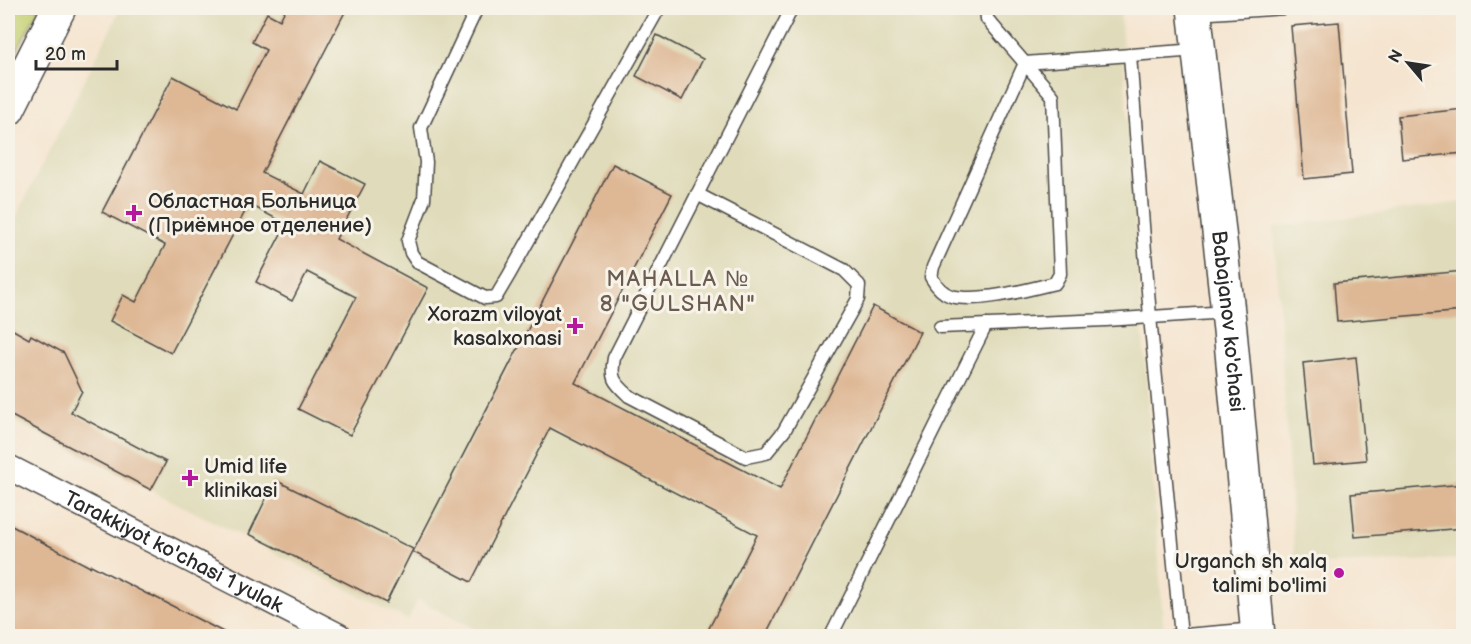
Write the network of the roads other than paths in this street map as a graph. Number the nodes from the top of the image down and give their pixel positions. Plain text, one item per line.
1 (59, 8) edge
2 (477, 8) edge
3 (659, 8) edge
4 (792, 8) edge
5 (986, 8) edge
6 (1285, 8) edge
7 (1194, 11) edge
8 (1198, 50) junction
9 (1130, 55) junction
10 (1025, 63) junction
11 (8, 109) edge
12 (697, 194) junction
13 (1228, 311) junction
14 (1150, 317) junction
15 (986, 325) junction
16 (940, 327) dead end
17 (8, 467) edge
18 (1257, 633) edge
19 (339, 636) edge
20 (831, 636) edge
21 (1173, 636) edge
22 (1181, 636) edge

1 - 11 street
2 - 3 lane
4 - 12 lane
5 - 10 lane
6 - 7 lane
7 - 8 street, Babajanov ko'chasi
8 - 9 lane
8 - 13 street, Babajanov ko'chasi
9 - 10 lane
9 - 14 lane
10 - 10 lane
12 - 12 lane
13 - 14 lane
13 - 18 street, Babajanov ko'chasi
14 - 15 lane
14 - 22 lane
15 - 16 lane
15 - 20 lane
17 - 19 street, Tarakkiyot ko'chasi 1 yulak
18 - 22 lane
21 - 22 lane

